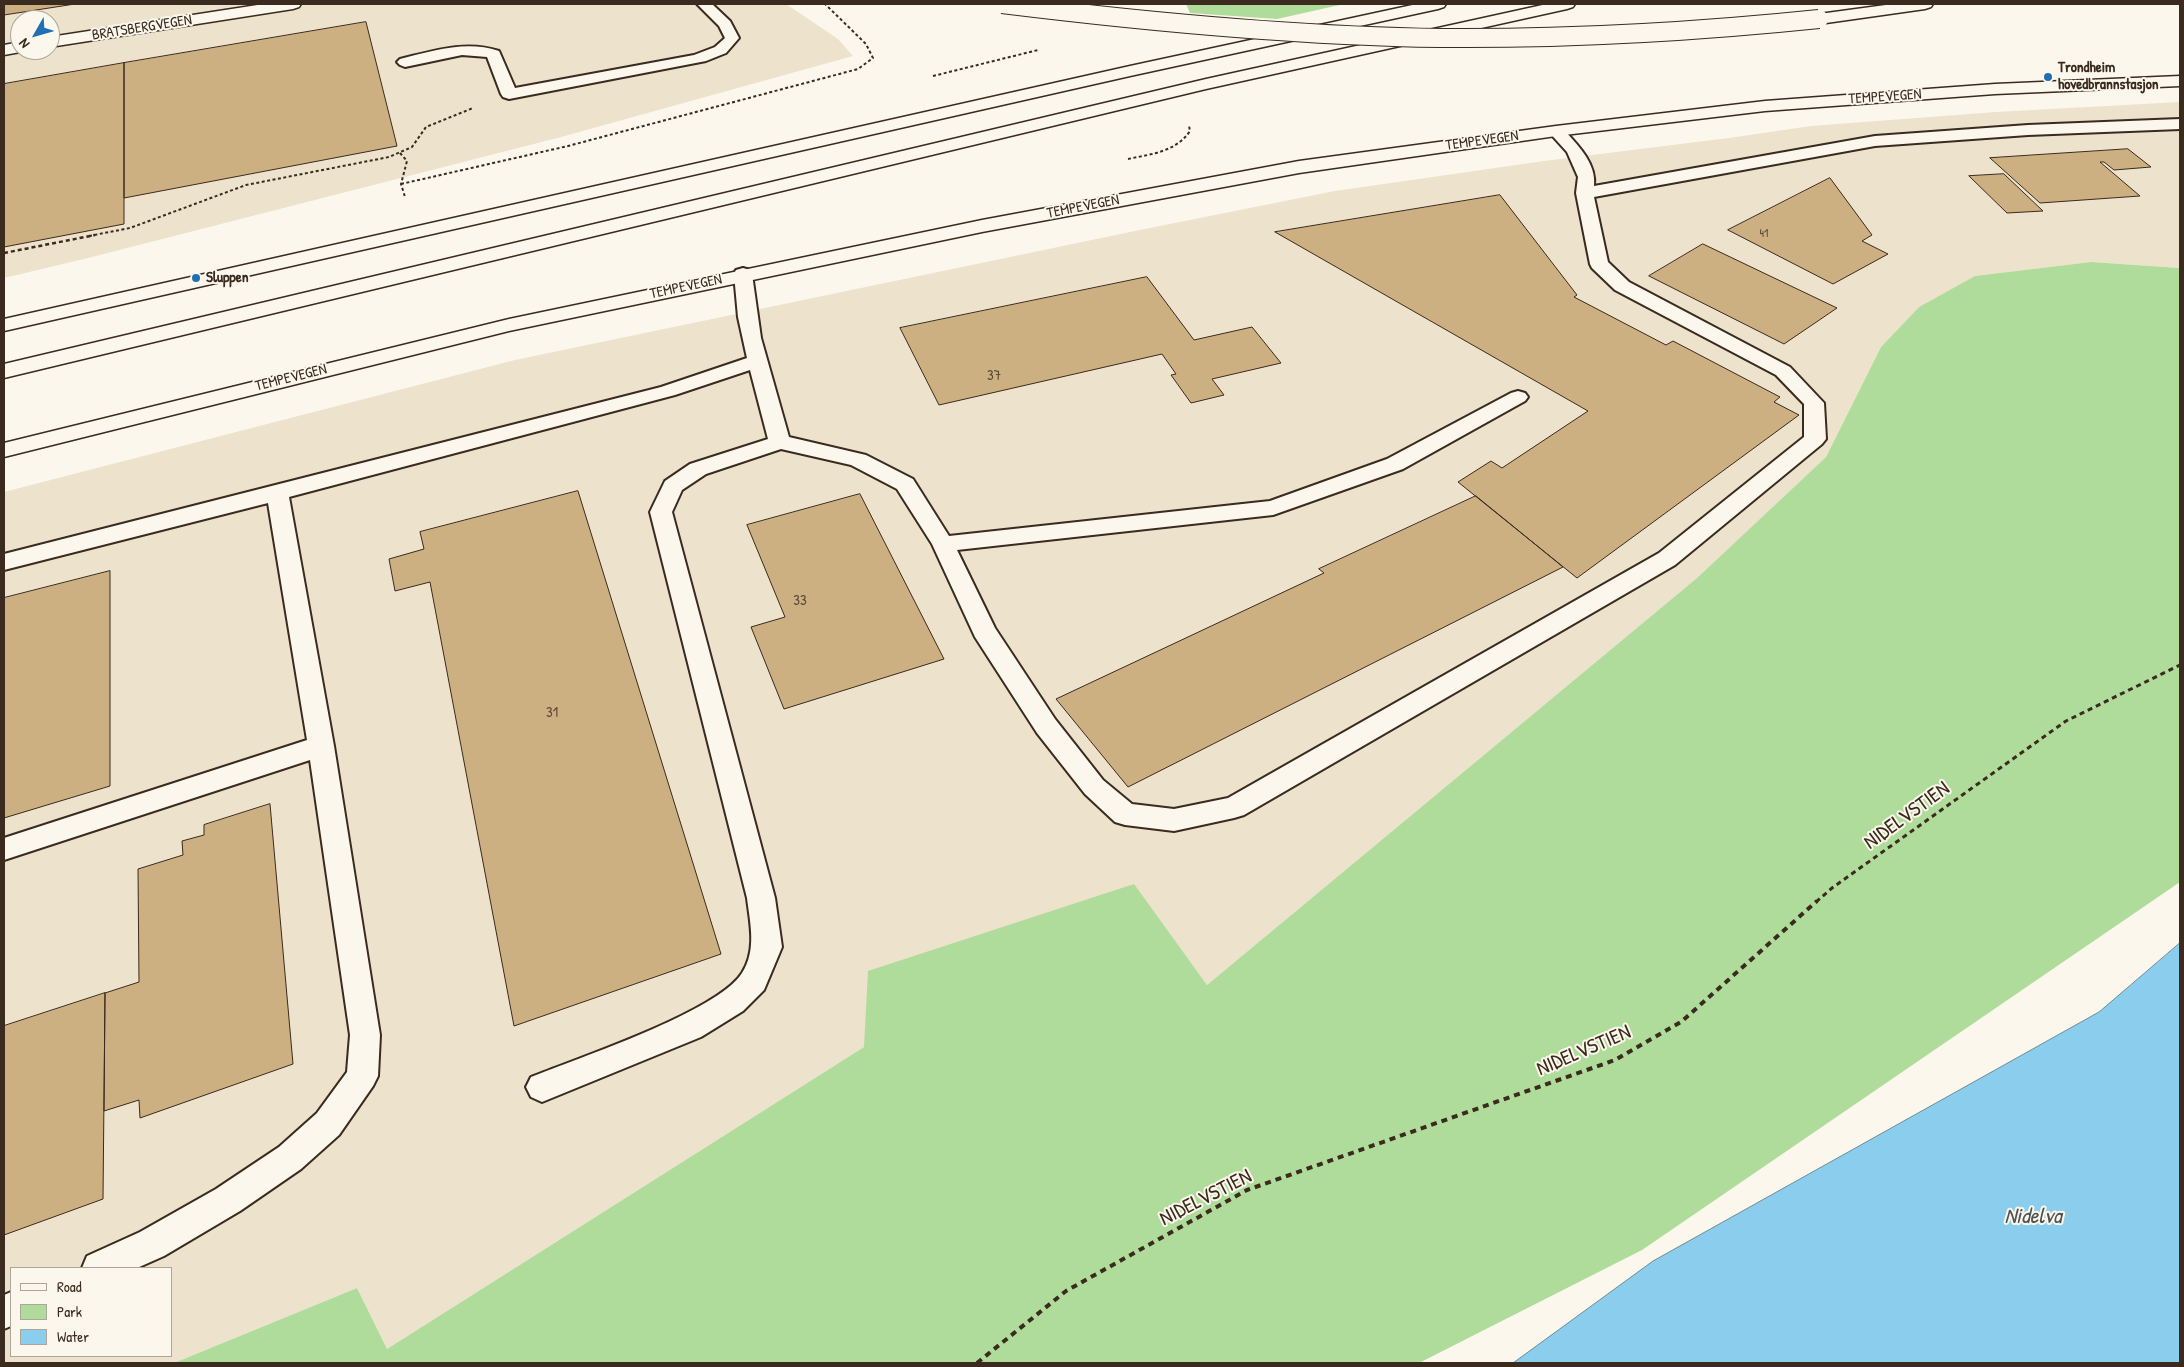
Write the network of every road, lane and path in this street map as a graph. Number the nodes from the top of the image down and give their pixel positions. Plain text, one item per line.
1 (293, 4) edge
2 (704, 4) edge
3 (826, 4) edge
4 (1002, 4) edge
5 (1438, 4) edge
6 (1567, 4) edge
7 (1925, 4) edge
8 (60, 40) edge
9 (406, 62) dead end
10 (2180, 81) edge
11 (509, 94) junction
12 (2180, 124) edge
13 (1556, 131) junction
14 (400, 153) junction
15 (1585, 192) junction
16 (4, 253) edge
17 (743, 274) junction
18 (4, 325) edge
19 (758, 361) junction
20 (4, 371) edge
21 (1518, 397) dead end
22 (780, 442) junction
23 (4, 450) edge
24 (277, 493) junction
25 (943, 544) junction
26 (4, 562) edge
27 (2180, 665) edge
28 (321, 746) junction
29 (4, 850) edge
30 (542, 1087) dead end
31 (101, 1267) edge
32 (977, 1363) edge

1 - 8 main road, BRATSBERGVEGEN
2 - 11 lane
3 - 14 path
4 - 7 main road, bridge
5 - 18 main road
6 - 20 main road
9 - 11 lane
10 - 13 main road, TEMPEVEGEN
11 - 14 path
12 - 15 lane
13 - 15 lane
13 - 17 main road, TEMPEVEGEN
14 - 16 path
15 - 25 lane
17 - 19 lane
17 - 23 main road, TEMPEVEGEN
19 - 22 lane
19 - 24 lane
21 - 25 lane
22 - 25 lane
22 - 30 lane
24 - 26 lane
24 - 28 lane
27 - 32 path, NIDELVSTIEN
28 - 29 lane
28 - 31 lane

